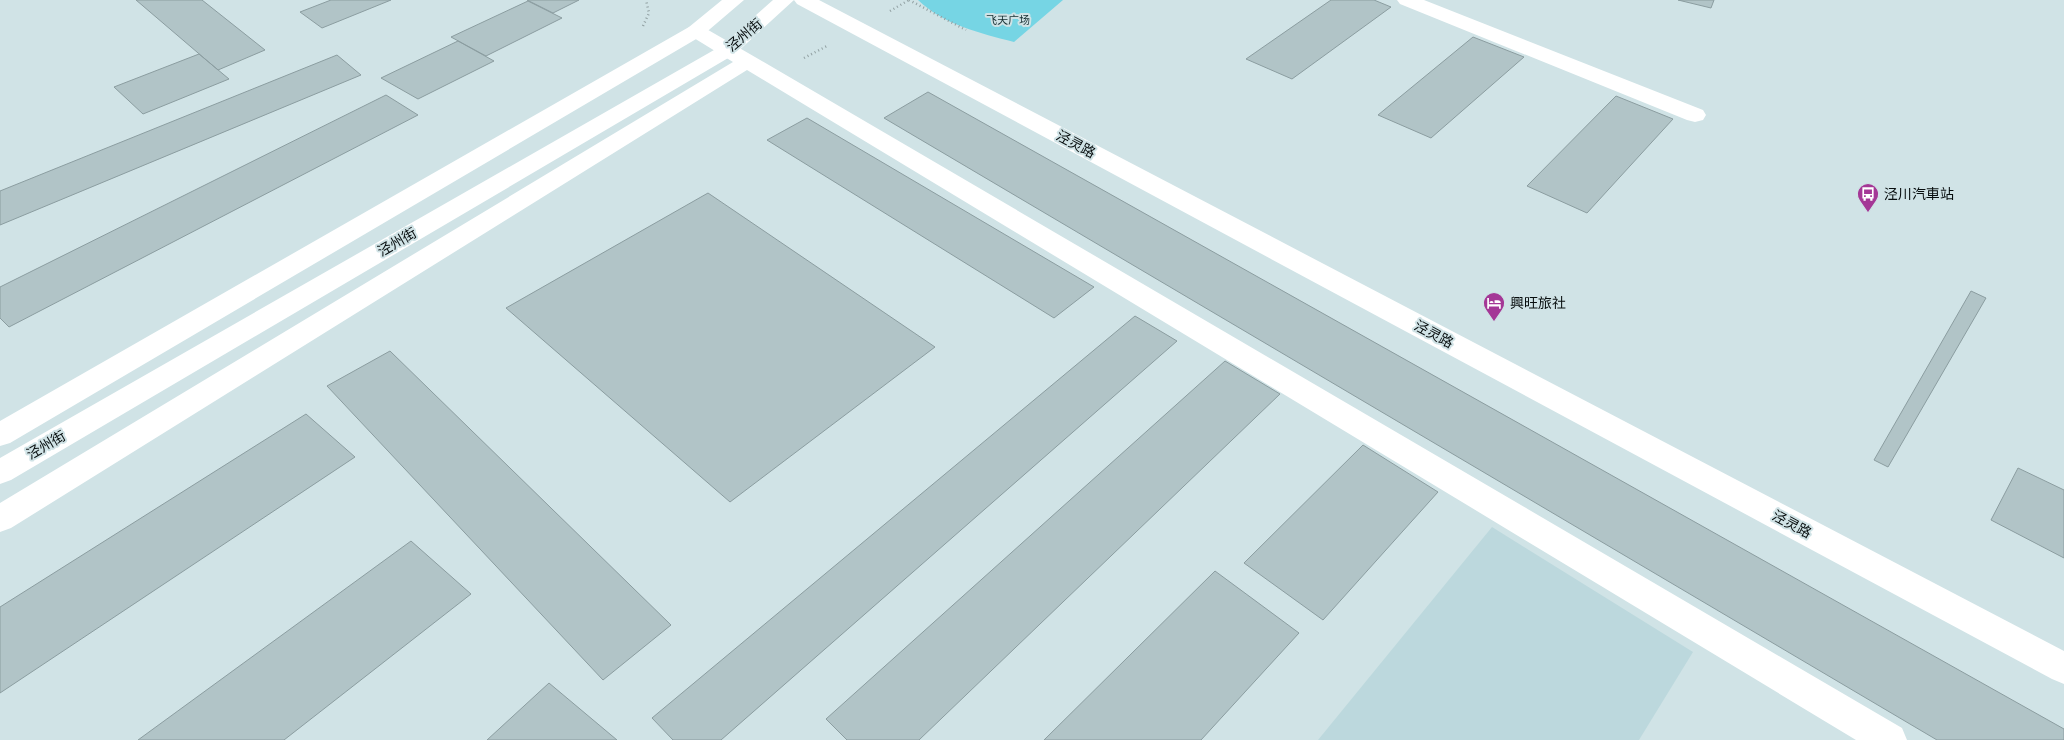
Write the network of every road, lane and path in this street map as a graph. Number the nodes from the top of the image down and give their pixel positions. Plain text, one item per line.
1 (734, 0) edge
2 (784, 0) edge
3 (804, 0) edge
4 (908, 0) edge
5 (1407, 0) edge
6 (966, 30) dead end
7 (696, 32) junction
8 (738, 56) junction
9 (1695, 115) dead end
10 (0, 435) edge
11 (0, 472) edge
12 (0, 519) edge
13 (2064, 668) edge
14 (1889, 740) edge

1 - 7 main road
2 - 8 main road, 泾州街
3 - 13 main road, 泾灵路
4 - 6 path
5 - 9 main road
7 - 8 main road
7 - 10 main road
8 - 11 main road, 泾州街
8 - 12 main road
8 - 14 main road

